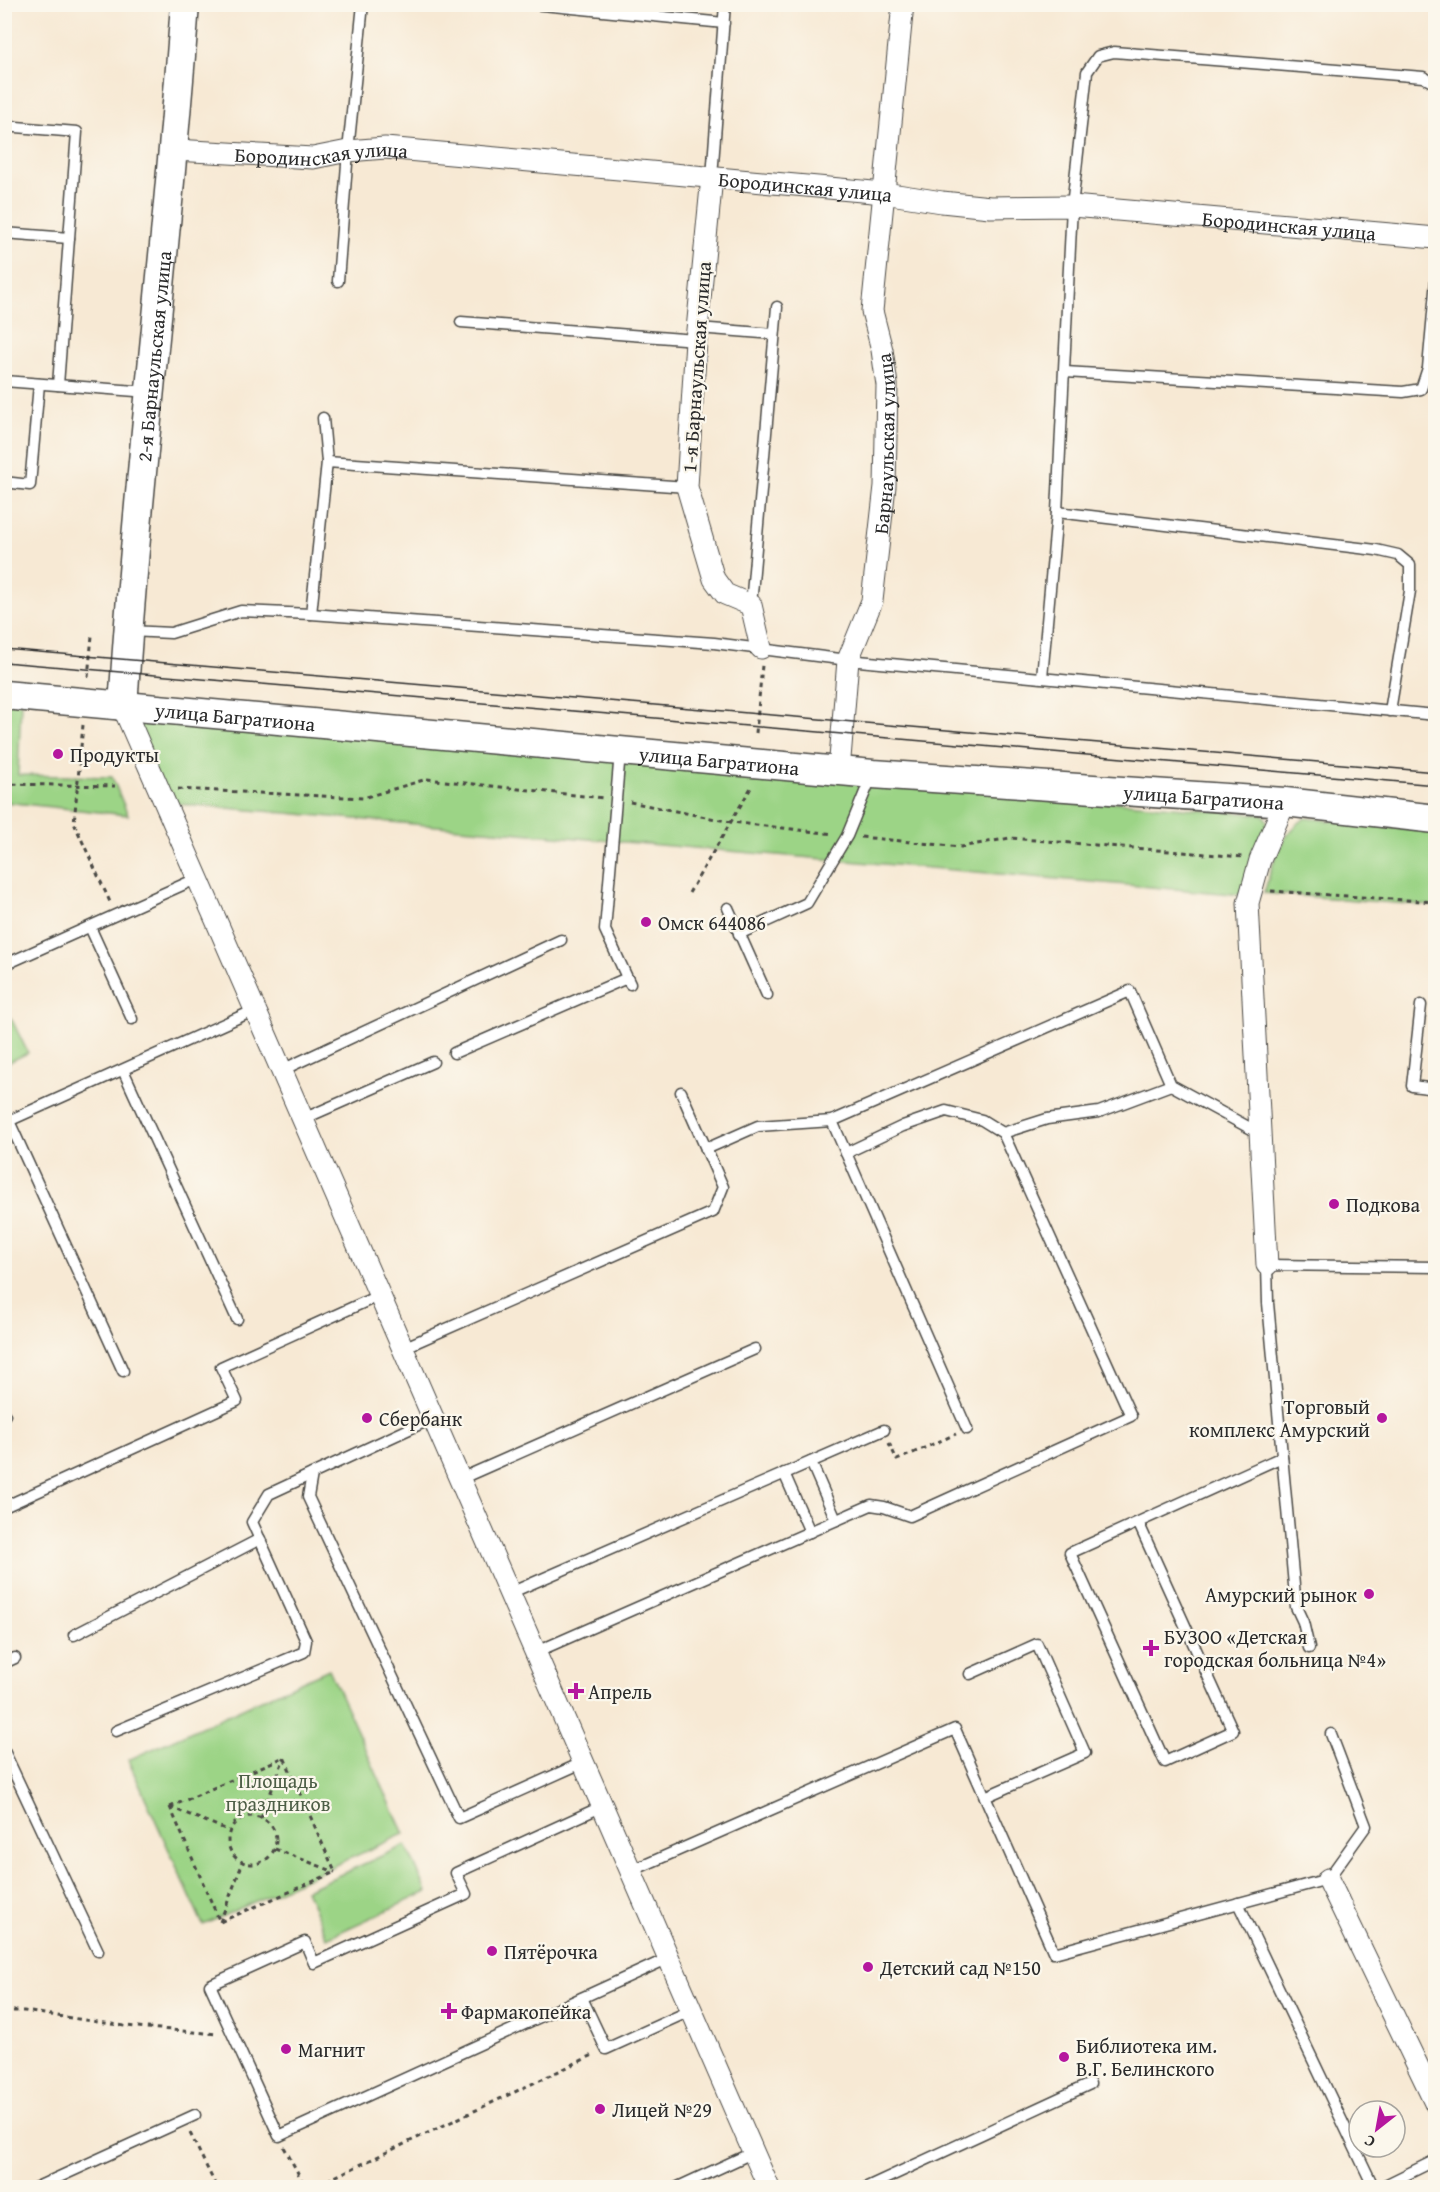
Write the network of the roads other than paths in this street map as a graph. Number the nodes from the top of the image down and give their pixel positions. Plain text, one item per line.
1 (185, 4) edge
2 (363, 4) edge
3 (532, 4) edge
4 (726, 4) edge
5 (903, 4) edge
6 (724, 23) junction
7 (1436, 84) edge
8 (4, 126) edge
9 (175, 150) junction
10 (348, 151) junction
11 (712, 177) junction
12 (884, 193) junction
13 (1072, 206) junction
14 (4, 233) edge
15 (1436, 237) edge
16 (69, 238) junction
17 (1436, 280) edge
18 (338, 281) dead end
19 (777, 307) dead end
20 (461, 322) dead end
21 (697, 334) junction
22 (774, 334) junction
23 (1065, 372) junction
24 (4, 381) edge
25 (39, 384) junction
26 (58, 385) junction
27 (150, 392) junction
28 (323, 418) dead end
29 (327, 462) junction
30 (4, 482) edge
31 (687, 487) junction
32 (1056, 512) junction
33 (751, 605) junction
34 (311, 614) junction
35 (129, 631) junction
36 (762, 648) junction
37 (848, 660) junction
38 (1042, 677) junction
39 (4, 695) edge
40 (123, 707) junction
41 (1390, 711) junction
42 (1436, 716) edge
43 (620, 752) junction
44 (839, 771) junction
45 (873, 774) junction
46 (1285, 802) junction
47 (1436, 819) edge
48 (198, 878) junction
49 (728, 908) dead end
50 (90, 927) junction
51 (739, 934) junction
52 (561, 940) dead end
53 (4, 965) edge
54 (767, 995) dead end
55 (1421, 1005) dead end
56 (255, 1010) junction
57 (132, 1019) dead end
58 (454, 1053) dead end
59 (433, 1062) dead end
60 (123, 1070) junction
61 (282, 1070) junction
62 (1171, 1085) junction
63 (1436, 1089) edge
64 (681, 1092) dead end
65 (303, 1119) junction
66 (832, 1121) junction
67 (7, 1122) edge
68 (1003, 1133) junction
69 (1259, 1133) junction
70 (706, 1149) junction
71 (846, 1152) junction
72 (1266, 1265) junction
73 (1436, 1267) edge
74 (380, 1295) junction
75 (237, 1319) dead end
76 (403, 1348) junction
77 (755, 1349) dead end
78 (123, 1371) dead end
79 (434, 1418) junction
80 (967, 1429) road end
81 (884, 1430) road end
82 (1282, 1457) junction
83 (811, 1462) junction
84 (784, 1473) junction
85 (312, 1474) junction
86 (460, 1479) junction
87 (4, 1507) edge
88 (836, 1520) junction
89 (1138, 1522) junction
90 (810, 1532) junction
91 (260, 1539) junction
92 (510, 1593) junction
93 (74, 1635) dead end
94 (1309, 1648) dead end
95 (536, 1652) junction
96 (970, 1674) dead end
97 (116, 1731) dead end
98 (1331, 1734) dead end
99 (4, 1751) edge
100 (584, 1762) junction
101 (985, 1797) junction
102 (603, 1806) junction
103 (631, 1871) junction
104 (1328, 1879) junction
105 (1238, 1904) junction
106 (98, 1951) dead end
107 (669, 1958) junction
108 (582, 1998) junction
109 (692, 2010) junction
110 (1090, 2084) dead end
111 (1436, 2104) edge
112 (195, 2115) dead end
113 (754, 2152) junction
114 (1436, 2160) edge
115 (35, 2187) edge
116 (676, 2187) edge
117 (770, 2187) edge
118 (865, 2187) edge
119 (1377, 2187) edge

1 - 9 street, 2-я Барнаульская улица
2 - 10 lane
3 - 6 lane
4 - 6 lane
5 - 12 street, Барнаульская улица
6 - 11 lane
7 - 13 lane
8 - 16 lane
9 - 10 street, Бородинская улица
9 - 27 street, 2-я Барнаульская улица
10 - 11 street, Бородинская улица
10 - 18 lane
11 - 12 street, Бородинская улица
11 - 21 street, 1-я Барнаульская улица
12 - 13 street, Бородинская улица
12 - 37 street, Барнаульская улица
13 - 15 street, Бородинская улица
13 - 23 lane
14 - 16 lane
16 - 26 lane
17 - 23 lane
19 - 22 lane
20 - 21 lane
21 - 22 lane
21 - 31 street, 1-я Барнаульская улица
22 - 33 lane
23 - 32 lane
24 - 25 lane
25 - 26 lane
25 - 30 lane
26 - 27 lane
27 - 35 street, 2-я Барнаульская улица
28 - 29 lane
29 - 31 lane
29 - 34 lane
31 - 33 street, 1-я Барнаульская улица
32 - 38 lane
32 - 41 lane
33 - 36 street
34 - 35 lane
34 - 36 lane
35 - 40 street, 2-я Барнаульская улица
36 - 37 lane
37 - 38 lane
37 - 44 street, Барнаульская улица
38 - 41 lane
39 - 40 street, улица Багратиона
40 - 43 street, улица Багратиона
40 - 48 street
41 - 42 lane
43 - 44 street, улица Багратиона
43 - 58 lane
44 - 45 street, улица Багратиона
45 - 46 street, улица Багратиона
45 - 51 lane
46 - 47 street, улица Багратиона
46 - 69 street
48 - 50 lane
48 - 56 street
49 - 51 lane
50 - 53 lane
50 - 57 lane
51 - 54 lane
52 - 61 lane
55 - 63 lane
56 - 60 lane
56 - 61 street
59 - 65 lane
60 - 67 lane
60 - 75 lane
61 - 65 street
62 - 66 lane
62 - 68 lane
62 - 69 lane
64 - 70 lane
65 - 74 street
66 - 70 lane
66 - 71 lane
67 - 78 lane
68 - 71 lane
68 - 88 lane
69 - 72 street
70 - 76 lane
71 - 80 lane
72 - 73 lane
72 - 82 lane
74 - 76 street
74 - 87 lane
76 - 79 street
77 - 86 lane
79 - 85 lane
79 - 86 street
81 - 83 lane
82 - 89 lane
82 - 94 lane
83 - 84 lane
83 - 88 lane
84 - 90 lane
84 - 92 lane
85 - 91 lane
85 - 100 lane
86 - 92 street
88 - 90 lane
89 - 89 lane
90 - 95 lane
91 - 93 lane
91 - 97 lane
92 - 95 street
95 - 100 street
96 - 101 lane
98 - 104 lane
99 - 106 lane
100 - 102 street
101 - 103 lane
101 - 105 lane
102 - 103 street
102 - 108 lane
103 - 107 street
104 - 105 lane
104 - 111 street
105 - 119 lane
107 - 108 lane
107 - 109 street
108 - 109 lane
109 - 113 street
110 - 118 lane
112 - 115 lane
113 - 116 lane
113 - 117 street
114 - 119 lane

